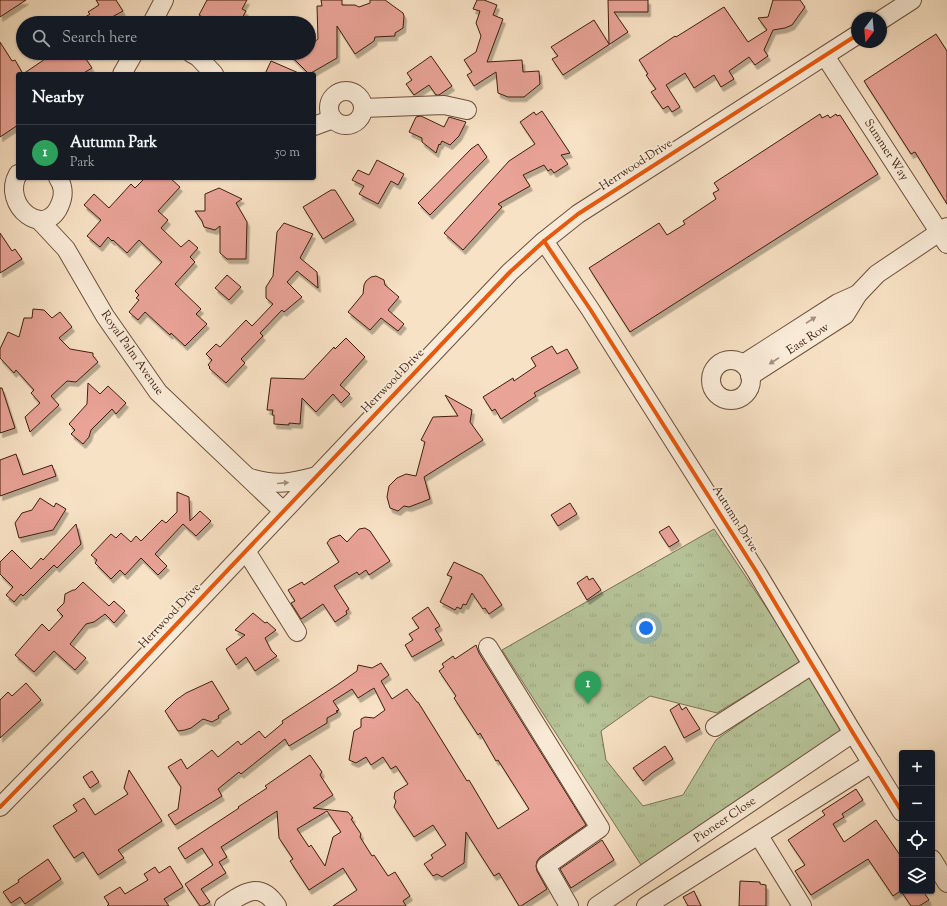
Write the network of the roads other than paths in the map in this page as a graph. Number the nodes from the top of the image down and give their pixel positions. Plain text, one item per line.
1 (164, 0) edge
2 (912, 0) edge
3 (156, 16) edge
4 (887, 16) edge
5 (851, 39) edge
6 (825, 56) junction
7 (130, 60) edge
8 (201, 60) edge
9 (123, 72) edge
10 (212, 72) edge
11 (363, 108) junction
12 (467, 110) dead end
13 (333, 119) junction
14 (316, 125) edge
15 (10, 185) edge
16 (62, 189) edge
17 (8, 210) edge
18 (39, 220) junction
19 (945, 235) edge
20 (544, 241) junction
21 (66, 249) junction
22 (747, 370) dead end
23 (317, 476) junction
24 (249, 478) junction
25 (283, 511) junction
26 (246, 551) junction
27 (297, 632) dead end
28 (488, 647) dead end
29 (812, 664) junction
30 (715, 727) dead end
31 (853, 733) junction
32 (872, 764) junction
33 (0, 807) edge
34 (899, 807) edge
35 (758, 836) junction
36 (935, 864) edge
37 (947, 883) edge
38 (224, 906) edge
39 (277, 906) edge
40 (569, 906) edge
41 (597, 906) edge
42 (646, 906) edge
43 (802, 906) edge

1 - 3 street
2 - 4 street
5 - 6 street, Herrwood Drive
6 - 19 street, Summer Way
6 - 20 street, Herrwood Drive
7 - 9 street
8 - 10 street
11 - 12 street
11 - 13 street
11 - 13 street
13 - 14 street
15 - 17 street
16 - 18 street
16 - 21 street, Royal Palm Avenue
17 - 18 street
18 - 21 street, Royal Palm Avenue
19 - 22 street, East Row
20 - 23 street, Herrwood Drive
20 - 29 street, Autumn Drive
21 - 24 street, Royal Palm Avenue
24 -> 23 street
23 - 25 street, Herrwood Drive
24 - 25 street, Royal Palm Avenue
25 - 26 street, Herrwood Drive
26 - 27 street
26 - 33 street, Herrwood Drive
28 - 40 street
29 - 30 street
29 - 31 street, Autumn Drive
31 - 32 street, Autumn Drive
31 - 41 street, Pioneer Close
32 - 34 street, Autumn Drive
32 - 35 street
35 - 42 street
35 - 43 street
36 - 37 street
38 - 39 street

